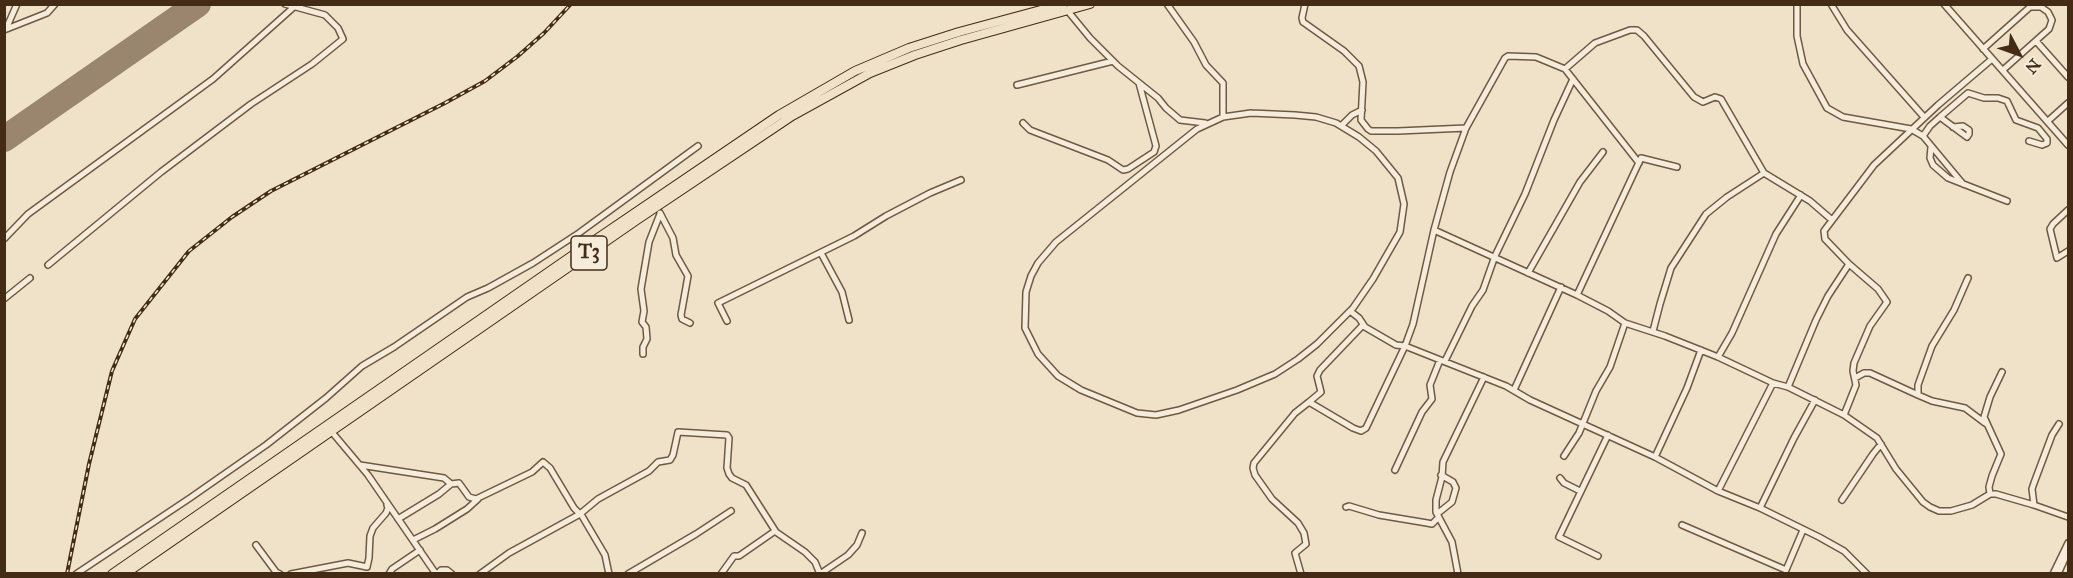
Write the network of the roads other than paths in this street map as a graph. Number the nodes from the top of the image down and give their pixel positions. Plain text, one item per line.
1 (16, 4) edge
2 (55, 4) edge
3 (285, 4) edge
4 (1090, 4) edge
5 (1167, 4) edge
6 (1305, 4) edge
7 (1797, 4) edge
8 (1831, 4) edge
9 (1944, 4) edge
10 (295, 6) edge
11 (1065, 7) edge
12 (5, 29) edge
13 (2036, 40) junction
14 (1983, 49) junction
15 (1992, 59) junction
16 (1113, 60) junction
17 (1565, 69) junction
18 (2003, 70) junction
19 (2068, 77) edge
20 (1573, 79) junction
21 (1139, 83) junction
22 (1017, 85) dead end
23 (2068, 103) edge
24 (1362, 110) junction
25 (1223, 117) junction
26 (1924, 117) junction
27 (1940, 117) junction
28 (2048, 121) junction
29 (1023, 123) dead end
30 (1206, 123) junction
31 (1341, 126) junction
32 (1953, 127) dead end
33 (1466, 128) junction
34 (1911, 129) junction
35 (1923, 136) junction
36 (2030, 141) dead end
37 (2068, 145) edge
38 (698, 146) dead end
39 (1931, 147) junction
40 (1603, 152) dead end
41 (1639, 163) junction
42 (1677, 167) dead end
43 (1764, 173) junction
44 (961, 180) dead end
45 (1963, 184) junction
46 (1801, 195) junction
47 (2007, 201) dead end
48 (659, 210) junction
49 (2068, 210) edge
50 (1833, 220) junction
51 (1434, 230) junction
52 (4, 239) edge
53 (2068, 251) edge
54 (821, 253) junction
55 (1495, 256) junction
56 (1849, 264) junction
57 (48, 265) dead end
58 (1528, 273) junction
59 (30, 278) dead end
60 (1968, 278) dead end
61 (1561, 287) junction
62 (1577, 295) junction
63 (4, 299) edge
64 (1350, 311) junction
65 (849, 320) dead end
66 (727, 321) dead end
67 (690, 322) dead end
68 (1625, 323) junction
69 (1363, 325) junction
70 (1653, 331) junction
71 (1405, 346) junction
72 (1701, 350) junction
73 (642, 354) dead end
74 (1718, 357) junction
75 (1443, 361) junction
76 (2002, 372) dead end
77 (1484, 377) junction
78 (1855, 378) junction
79 (1773, 383) junction
80 (1788, 387) junction
81 (1514, 390) junction
82 (1918, 395) junction
83 (1815, 400) junction
84 (1309, 402) junction
85 (1844, 415) junction
86 (1985, 423) junction
87 (1583, 424) junction
88 (2059, 424) dead end
89 (331, 431) junction
90 (1608, 435) junction
91 (1881, 444) junction
92 (1564, 456) dead end
93 (1654, 457) junction
94 (360, 465) junction
95 (1395, 470) dead end
96 (1442, 475) junction
97 (1560, 478) dead end
98 (451, 484) junction
99 (1580, 491) junction
100 (1718, 491) junction
101 (1990, 494) junction
102 (481, 496) junction
103 (384, 498) junction
104 (1842, 500) dead end
105 (2034, 505) junction
106 (1346, 507) dead end
107 (1760, 508) junction
108 (731, 511) dead end
109 (580, 514) junction
110 (1437, 514) junction
111 (2068, 517) edge
112 (398, 519) junction
113 (1441, 520) junction
114 (1682, 525) dead end
115 (1803, 530) junction
116 (775, 531) junction
117 (862, 533) dead end
118 (412, 540) junction
119 (2068, 543) edge
120 (256, 545) dead end
121 (420, 550) junction
122 (2068, 552) edge
123 (1598, 556) dead end
124 (1785, 572) edge
125 (76, 573) edge
126 (112, 573) edge
127 (125, 573) edge
128 (280, 573) edge
129 (291, 573) edge
130 (390, 573) edge
131 (436, 573) edge
132 (452, 573) edge
133 (480, 573) edge
134 (611, 573) edge
135 (628, 573) edge
136 (721, 573) edge
137 (820, 573) edge
138 (1301, 573) edge
139 (1458, 573) edge
140 (1867, 573) edge
141 (2053, 573) edge
142 (2058, 573) edge

1 - 12 street
2 - 12 street
3 - 10 street
4 - 11 highway, T3
5 - 25 street
6 - 24 street
7 - 34 street
8 - 26 street
9 - 14 street
10 - 52 street
10 - 57 street
11 - 16 street
11 - 48 highway, T3
11 - 126 highway, T3
13 - 14 street
13 - 18 street
13 - 19 street
14 - 15 street
15 - 18 street
15 - 26 street
16 - 21 street
16 - 22 street
17 - 20 street
17 - 33 street
17 - 43 street
18 - 28 street
20 - 41 street
20 - 55 street
21 - 29 street
21 - 30 street
23 - 28 street
24 - 31 street
24 - 33 street
25 - 30 street
25 - 31 street
26 - 34 street
27 - 32 street
27 - 35 street
27 - 36 street
28 - 37 street
30 - 64 street
31 - 64 street
33 - 51 street
34 - 35 street
34 - 50 street
35 - 39 street
38 - 125 street
39 - 45 street
39 - 45 street
40 - 58 street
41 - 42 street
41 - 62 street
43 - 46 street
43 - 70 street
44 - 54 street
45 - 47 street
46 - 50 street
46 - 74 street
48 - 67 street
48 - 73 street
48 - 89 highway, T3
49 - 53 street
50 - 56 street
51 - 55 street
51 - 71 street
54 - 65 street
54 - 66 street
55 - 58 street
55 - 75 street
56 - 78 street
56 - 80 street
58 - 61 street
59 - 63 street
60 - 82 street
61 - 62 street
61 - 81 street
62 - 68 street
64 - 69 street
68 - 70 street
68 - 87 street
69 - 71 street
69 - 84 street
70 - 72 street
71 - 75 street
71 - 84 street
72 - 74 street
72 - 93 street
74 - 79 street
75 - 77 street
75 - 95 street
76 - 86 street
77 - 81 street
77 - 96 street
78 - 82 street
78 - 85 street
79 - 80 street
79 - 100 street
80 - 83 street
81 - 87 street
82 - 86 street
83 - 85 street
83 - 107 street
84 - 138 street
85 - 91 street
86 - 101 street
87 - 90 street
87 - 92 street
88 - 105 street
89 - 94 street
89 - 127 highway, T3
90 - 93 street
90 - 99 street
91 - 101 street
91 - 104 street
93 - 100 street
94 - 98 street
94 - 103 street
96 - 110 street
96 - 110 street
97 - 99 street
98 - 102 street
98 - 112 street
99 - 123 street
100 - 107 street
101 - 105 street
102 - 109 street
102 - 118 street
103 - 112 street
103 - 129 street
105 - 111 street
106 - 113 street
107 - 115 street
108 - 135 street
109 - 116 street
109 - 133 street
109 - 134 street
110 - 113 street
112 - 118 street
113 - 139 street
114 - 124 street
115 - 124 street
115 - 140 street
116 - 136 street
116 - 137 street
117 - 137 street
118 - 121 street
119 - 141 street
120 - 128 street
121 - 130 street
121 - 131 street
122 - 142 street
131 - 132 street

